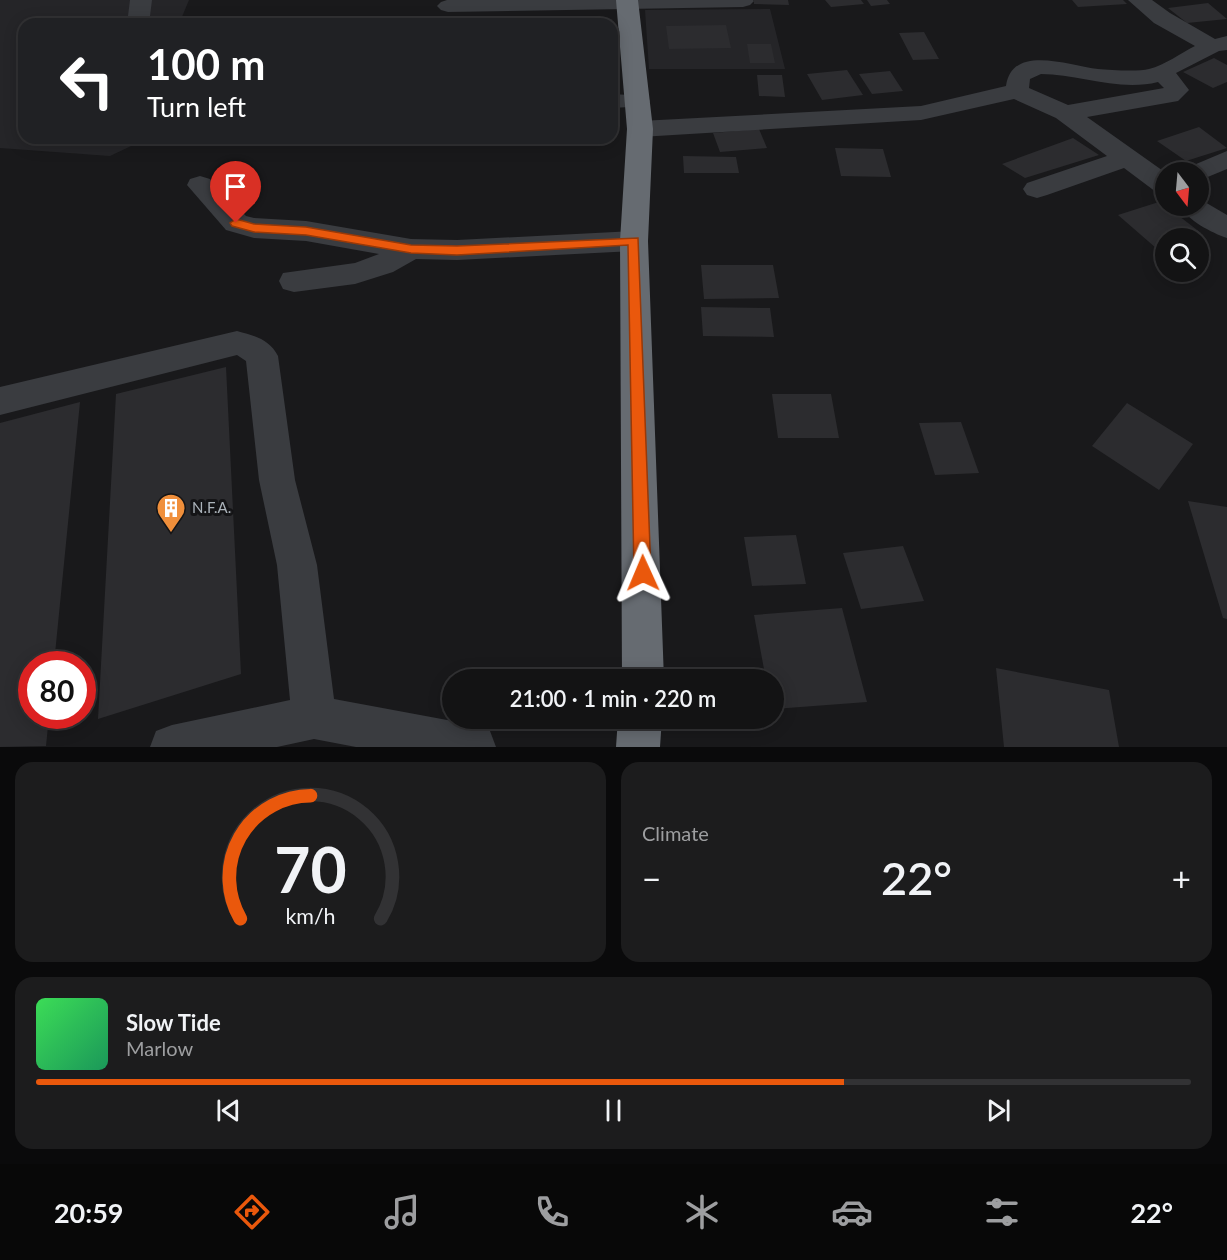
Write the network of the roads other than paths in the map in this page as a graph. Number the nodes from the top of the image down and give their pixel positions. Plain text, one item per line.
1 (141, 0) edge
2 (1138, 0) edge
3 (743, 1) edge
4 (627, 2) edge
5 (448, 6) dead end
6 (139, 18) edge
7 (1219, 44) edge
8 (1161, 72) junction
9 (1017, 91) junction
10 (630, 110) edge
11 (1065, 113) junction
12 (1126, 158) junction
13 (1227, 159) edge
14 (1209, 168) edge
15 (1155, 178) edge
16 (200, 185) dead end
17 (1037, 189) dead end
18 (1227, 194) edge
19 (1209, 202) edge
20 (1209, 216) edge
21 (1227, 228) edge
22 (634, 241) junction
23 (411, 249) junction
24 (294, 281) dead end
25 (0, 401) edge
26 (643, 669) edge
27 (314, 717) junction
28 (639, 729) edge
29 (172, 747) edge
30 (474, 747) edge
31 (638, 747) edge

1 - 6 street
2 - 7 street
3 - 4 street
4 - 5 street
4 - 10 highway
7 - 8 street
8 - 9 street
8 - 11 street
9 - 10 street
9 - 11 street
10 - 22 highway
11 - 12 street
12 - 15 street
12 - 17 street
13 - 14 street
16 - 23 street
18 - 19 street
20 - 21 street
22 - 23 street
22 - 26 highway
23 - 24 street
25 - 27 street
27 - 29 street
27 - 30 street
28 - 31 highway

